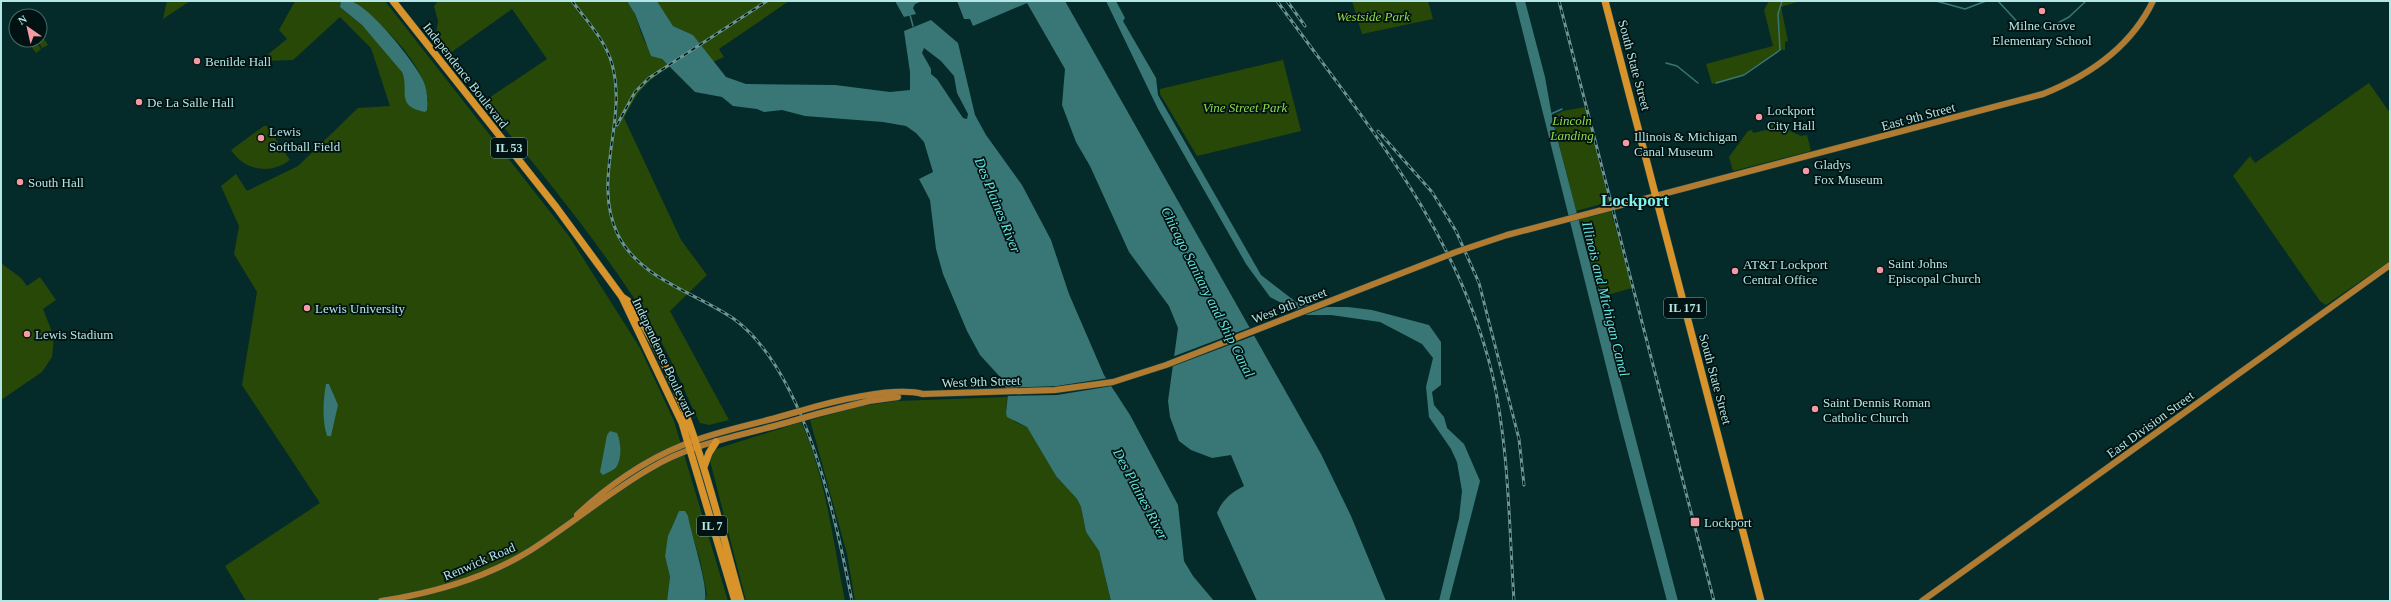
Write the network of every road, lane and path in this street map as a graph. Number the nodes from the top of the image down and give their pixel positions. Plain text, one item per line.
1 (393, 1) edge
2 (1605, 1) edge
3 (2153, 1) edge
4 (1656, 195) junction
5 (2390, 265) edge
6 (923, 394) junction
7 (716, 442) junction
8 (694, 445) junction
9 (704, 468) junction
10 (381, 601) edge
11 (735, 601) edge
12 (740, 601) edge
13 (1760, 601) edge
14 (1922, 601) edge

1 - 8 main road, Independence Boulevard / IL 53
2 - 4 main road, South State Street / IL 171
3 - 4 main road, East 9th Street
4 - 6 main road, West 9th Street, bridge
4 - 13 main road, South State Street / IL 171
5 - 14 main road, East Division Street
6 - 7 main road, West 9th Street, bridge
6 - 8 main road, West 9th Street, bridge
7 - 8 main road, West 9th Street
7 - 9 main road
8 - 9 main road, IL 7
8 - 10 main road, Renwick Road
8 - 11 main road, IL 7
9 - 12 main road, IL 7

